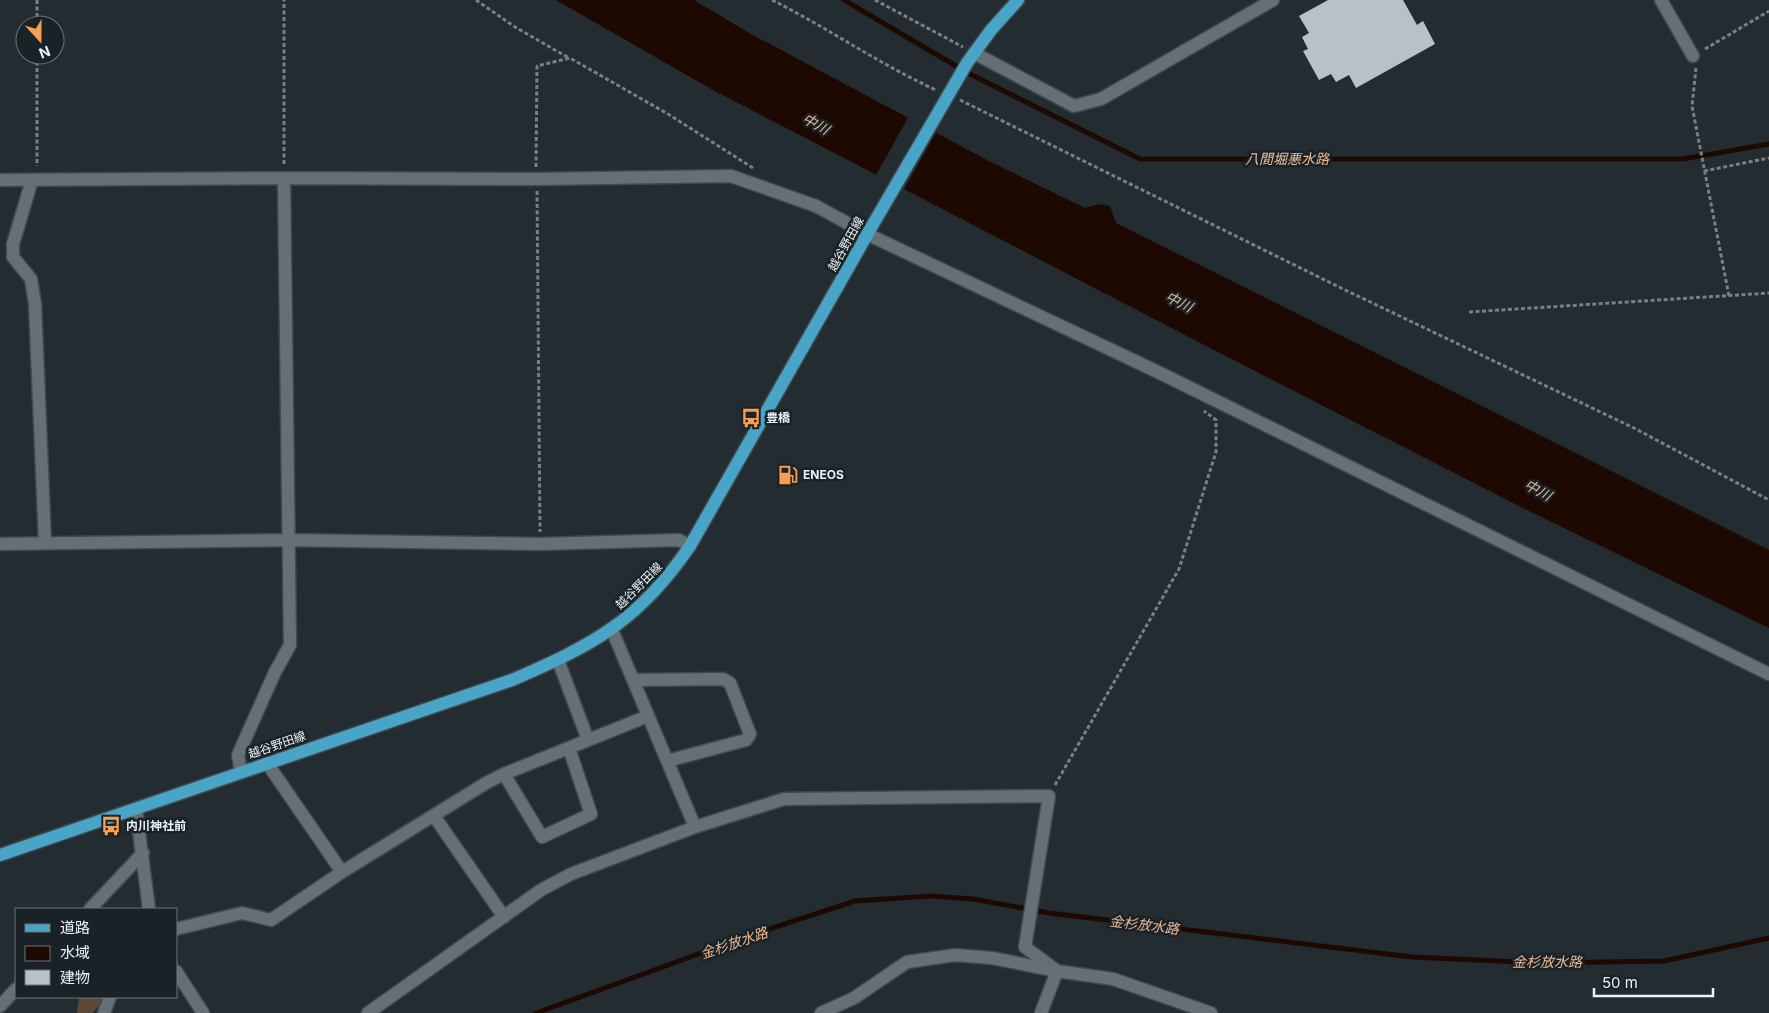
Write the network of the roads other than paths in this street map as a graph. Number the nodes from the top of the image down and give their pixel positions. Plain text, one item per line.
1 (1018, 0) edge
2 (1273, 0) edge
3 (1661, 0) edge
4 (1252, 5) edge
5 (1693, 56) road end
6 (971, 58) junction
7 (284, 178) junction
8 (0, 180) edge
9 (34, 180) junction
10 (870, 230) junction
11 (290, 540) junction
12 (45, 543) junction
13 (0, 544) edge
14 (690, 546) junction
15 (612, 630) junction
16 (558, 660) junction
17 (1769, 674) edge
18 (633, 680) junction
19 (648, 716) junction
20 (588, 740) junction
21 (569, 748) junction
22 (667, 761) junction
23 (267, 763) junction
24 (241, 772) junction
25 (504, 774) junction
26 (136, 810) junction
27 (434, 816) junction
28 (695, 827) junction
29 (143, 853) junction
30 (0, 855) edge
31 (342, 872) junction
32 (91, 908) edge
33 (149, 908) edge
34 (504, 917) junction
35 (178, 929) edge
36 (1057, 971) junction
37 (178, 974) edge
38 (15, 990) edge
39 (110, 998) edge
40 (0, 1006) edge
41 (105, 1013) edge
42 (203, 1013) edge
43 (368, 1013) edge
44 (820, 1013) edge
45 (1041, 1013) edge
46 (1211, 1013) edge

1 - 6 main road, 越谷野田線
2 - 4 street
3 - 5 street
4 - 6 street
6 - 10 main road, 越谷野田線, bridge
7 - 9 street
7 - 10 street
7 - 11 street
8 - 9 street
9 - 12 street
10 - 14 main road, 越谷野田線
10 - 17 street
11 - 12 street
11 - 14 street
11 - 24 street
12 - 13 street
14 - 15 main road, 越谷野田線
15 - 16 main road, 越谷野田線
15 - 18 street
16 - 20 street
16 - 23 main road, 越谷野田線
18 - 19 street
18 - 22 street
19 - 20 street
19 - 22 street
20 - 21 street
21 - 25 street
21 - 25 street
22 - 28 street
23 - 24 main road, 越谷野田線
23 - 31 street
24 - 26 main road, 越谷野田線
25 - 27 street
26 - 29 street
26 - 30 main road, 越谷野田線
27 - 31 street
27 - 34 street
28 - 34 street
28 - 36 street
29 - 32 street
29 - 33 street
31 - 35 street
34 - 43 street
36 - 44 street
36 - 45 street
36 - 46 street
37 - 42 street
38 - 40 street
39 - 41 street

